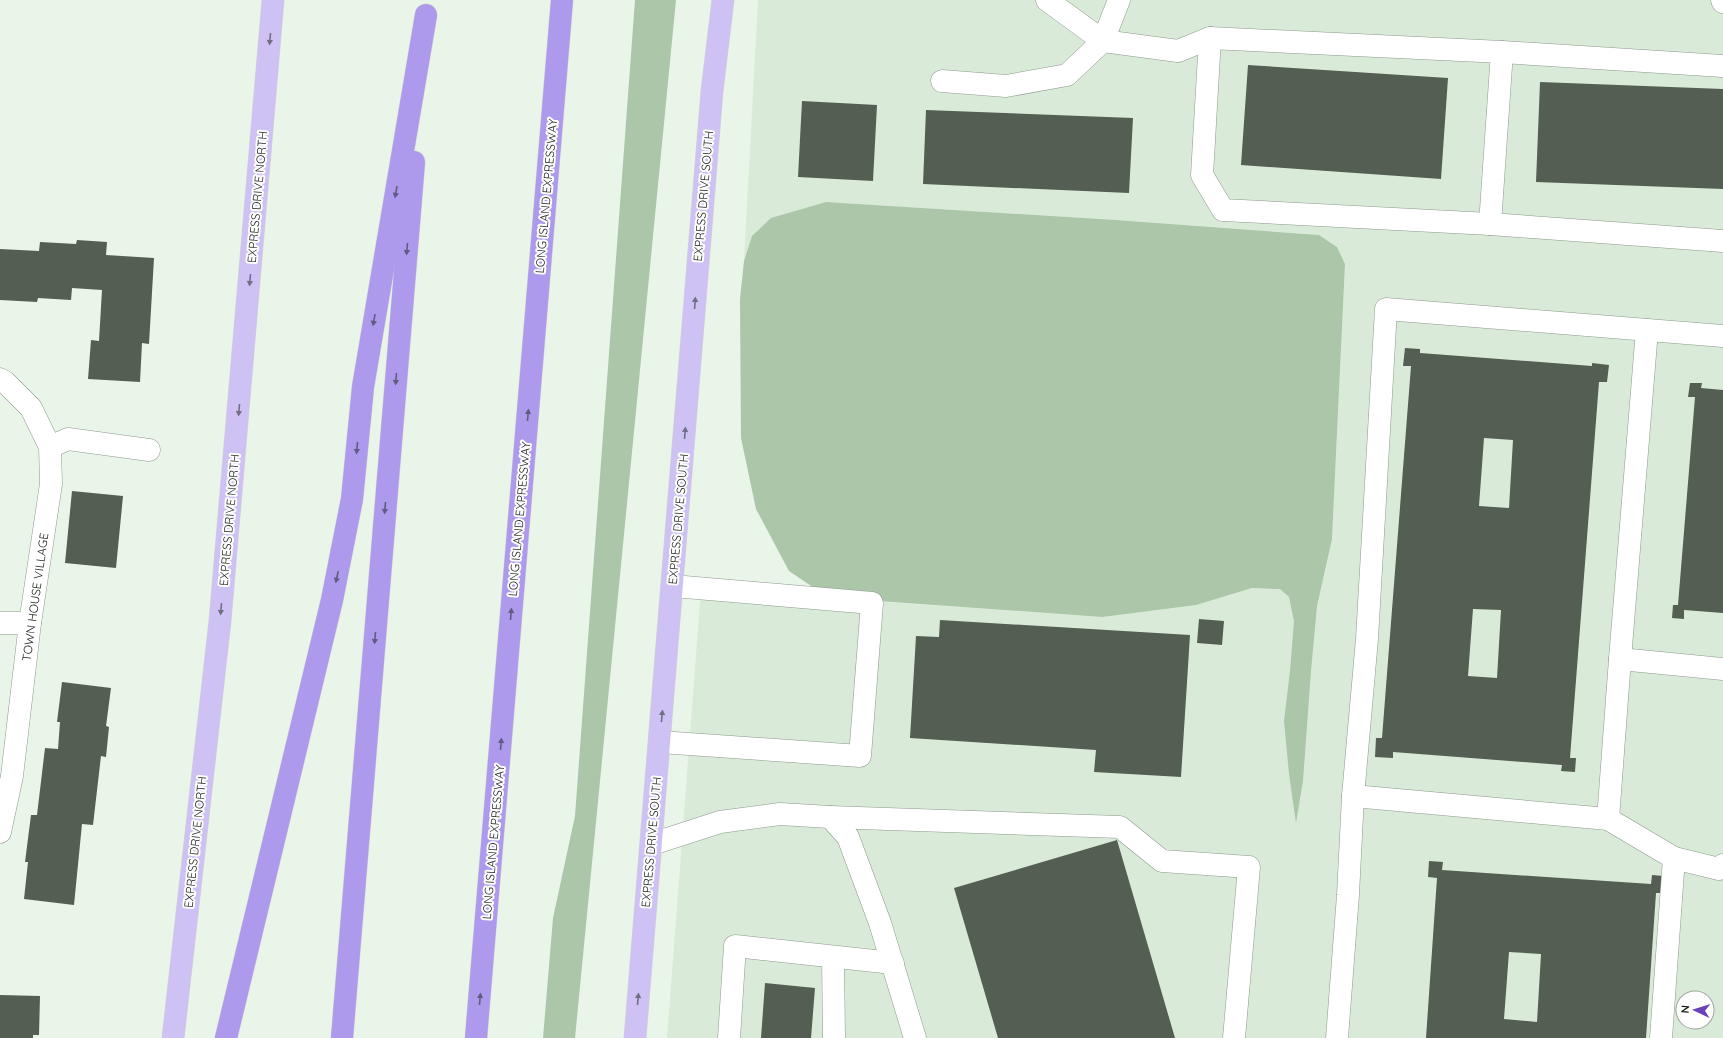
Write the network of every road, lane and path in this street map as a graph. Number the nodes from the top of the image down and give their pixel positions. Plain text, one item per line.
1 (273, 0) edge
2 (562, 0) edge
3 (723, 0) edge
4 (1047, 0) edge
5 (1119, 0) edge
6 (426, 8) edge
7 (1210, 38) junction
8 (1103, 41) junction
9 (1502, 52) junction
10 (1723, 66) edge
11 (942, 81) dead end
12 (1490, 224) junction
13 (1723, 240) edge
14 (1647, 330) junction
15 (1723, 336) edge
16 (0, 379) edge
17 (50, 447) junction
18 (150, 450) dead end
19 (673, 586) junction
20 (0, 623) edge
21 (30, 623) junction
22 (1620, 660) junction
23 (1723, 669) edge
24 (660, 742) junction
25 (1353, 796) junction
26 (830, 817) junction
27 (1608, 819) junction
28 (0, 832) edge
29 (652, 844) junction
30 (1674, 858) junction
31 (1722, 869) edge
32 (833, 957) junction
33 (893, 963) junction
34 (173, 1038) edge
35 (226, 1038) edge
36 (342, 1038) edge
37 (476, 1038) edge
38 (635, 1038) edge
39 (729, 1038) edge
40 (834, 1038) edge
41 (915, 1038) edge
42 (1234, 1038) edge
43 (1337, 1038) edge
44 (1661, 1038) edge

1 -> 34 main road, EXPRESS DRIVE NORTH
37 -> 2 highway, LONG ISLAND EXPRESSWAY
19 -> 3 main road, EXPRESS DRIVE SOUTH
4 - 8 street
5 - 8 street
6 -> 35 highway
6 -> 36 highway
7 - 8 street
7 - 9 street
7 - 12 street
8 - 11 street
9 - 10 street
9 - 12 street
12 - 13 street
14 - 15 street
14 - 22 street
14 - 25 street
16 - 17 street, TOWN HOUSE VILLAGE
17 - 18 street
17 - 21 street, TOWN HOUSE VILLAGE
24 -> 19 main road, EXPRESS DRIVE SOUTH
19 - 24 street
20 - 21 street
21 - 28 street, TOWN HOUSE VILLAGE
22 - 23 street
22 - 27 street
24 - 29 main road, EXPRESS DRIVE SOUTH
25 - 27 street
25 - 43 street
26 - 29 street
26 - 33 street
26 - 42 street
27 - 30 street
38 -> 29 main road, EXPRESS DRIVE SOUTH
30 - 31 street
30 - 44 street
32 - 33 street
32 - 39 street
32 - 40 street
33 - 41 street

